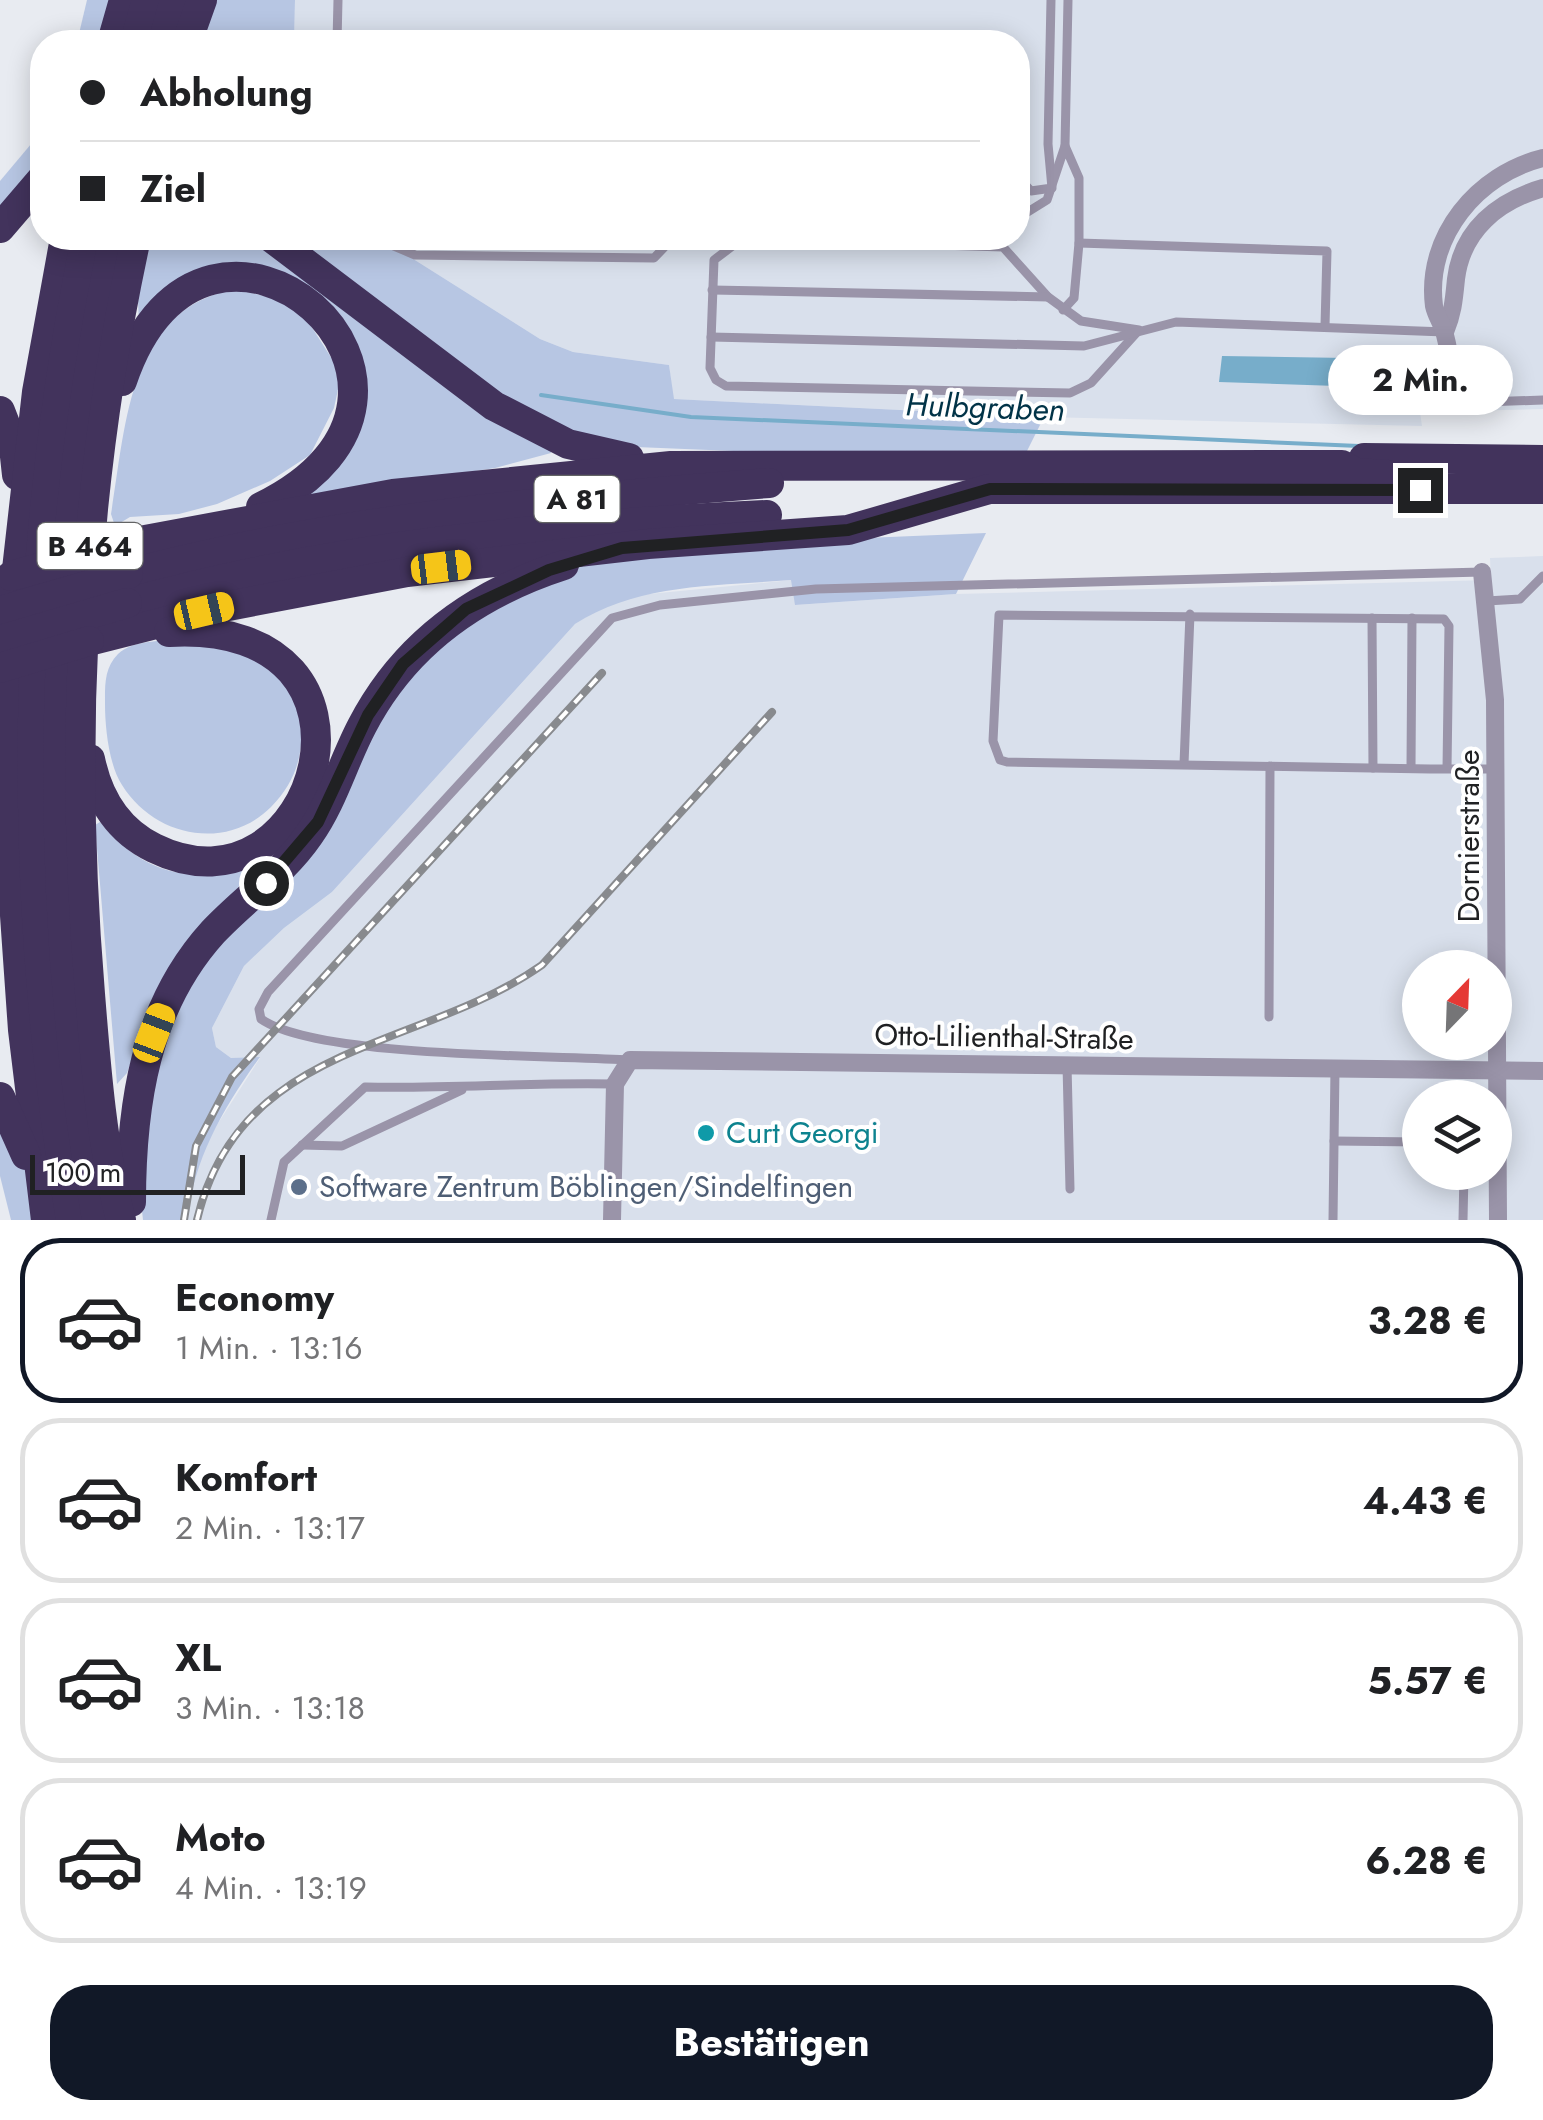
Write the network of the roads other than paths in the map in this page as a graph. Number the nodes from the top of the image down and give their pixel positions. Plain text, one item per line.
1 (338, 0) edge
2 (1051, 0) edge
3 (1068, 0) edge
4 (131, 3) edge
5 (116, 30) edge
6 (134, 30) edge
7 (338, 30) edge
8 (1064, 146) junction
9 (1543, 158) edge
10 (1052, 188) junction
11 (1543, 188) edge
12 (1030, 190) edge
13 (30, 193) edge
14 (1030, 214) edge
15 (0, 228) edge
16 (1079, 243) junction
17 (62, 250) edge
18 (84, 250) edge
19 (112, 250) edge
20 (134, 250) edge
21 (288, 250) edge
22 (403, 250) edge
23 (662, 250) edge
24 (724, 250) edge
25 (1007, 250) edge
26 (712, 290) junction
27 (1048, 296) junction
28 (1064, 310) junction
29 (1325, 326) junction
30 (1139, 330) junction
31 (1445, 332) junction
32 (711, 337) junction
33 (1543, 400) edge
34 (1456, 404) joint
35 (0, 411) edge
36 (103, 430) junction
37 (1543, 460) edge
38 (1031, 463) junction
39 (671, 466) junction
40 (1496, 475) junction
41 (1444, 476) junction
42 (1543, 476) edge
43 (1543, 488) edge
44 (914, 510) junction
45 (237, 520) junction
46 (20, 536) junction
47 (622, 548) junction
48 (1482, 572) joint
49 (1543, 576) edge
50 (4, 578) edge
51 (1486, 601) junction
52 (0, 611) edge
53 (1190, 614) junction
54 (1372, 618) junction
55 (1412, 618) junction
56 (116, 621) junction
57 (0, 640) edge
58 (0, 668) edge
59 (80, 724) junction
60 (1184, 764) junction
61 (1270, 766) junction
62 (1373, 768) junction
63 (1411, 768) junction
64 (1447, 769) junction
65 (1496, 769) junction
66 (9, 800) junction
67 (0, 831) edge
68 (1269, 1017) dead end
69 (630, 1060) junction
70 (1067, 1065) junction
71 (1335, 1068) junction
72 (1498, 1069) junction
73 (1543, 1071) edge
74 (615, 1084) junction
75 (464, 1090) junction
76 (0, 1097) edge
77 (1334, 1141) junction
78 (1402, 1142) edge
79 (302, 1145) junction
80 (1070, 1189) dead end
81 (1464, 1190) edge
82 (44, 1208) edge
83 (71, 1220) edge
84 (97, 1220) edge
85 (121, 1220) edge
86 (130, 1220) edge
87 (271, 1220) edge
88 (612, 1220) edge
89 (1333, 1220) edge
90 (1464, 1220) edge
91 (1498, 1220) edge

1 - 7 lane
2 - 10 lane
3 - 8 lane
4 - 5 highway
4 - 6 highway
8 - 10 lane
8 - 16 lane
9 - 31 street
10 - 12 lane
10 - 14 lane
11 - 31 street
13 - 15 highway
16 - 28 lane
16 - 29 lane
17 - 46 highway, B 464
18 - 83 highway, B 464
19 - 84 highway, B 464
20 - 36 highway, B 464
21 - 39 highway
22 - 23 lane
24 - 26 lane
25 - 27 lane
26 - 27 lane
26 - 32 lane
27 - 28 lane
28 - 30 lane
29 - 30 lane
29 - 31 lane
30 - 32 lane
30 - 32 lane
31 - 34 street
33 - 34 lane
35 - 46 highway
36 - 45 highway
36 - 59 highway, B 464
37 - 40 highway, A 81
38 - 39 highway
38 - 41 highway, A 81
38 - 56 highway, A 81
39 - 45 highway
40 - 41 highway, A 81
40 - 42 highway, A 81
40 - 43 highway, A 81
41 - 44 highway, A 81
44 - 47 highway
44 - 56 highway, A 81
45 - 50 highway, bridge
46 - 66 highway, B 464
47 - 56 highway
47 - 86 highway
48 - 51 street, Dornierstraße
48 - 69 lane
49 - 51 lane
51 - 65 street, Dornierstraße
52 - 56 highway, A 81, bridge
53 - 54 lane
53 - 60 lane
53 - 60 lane
54 - 55 lane
54 - 62 lane
55 - 63 lane
55 - 64 lane
56 - 57 highway, A 81, bridge
56 - 58 highway, bridge
56 - 59 highway
59 - 85 highway, B 464
60 - 61 lane
61 - 62 lane
61 - 68 lane
62 - 63 lane
63 - 64 lane
64 - 65 lane
65 - 72 street, Dornierstraße
66 - 67 highway
66 - 82 highway, B 464
69 - 70 street, Otto-Lilienthal-Straße
69 - 74 street
70 - 71 street, Otto-Lilienthal-Straße
70 - 80 lane
71 - 72 street, Otto-Lilienthal-Straße
71 - 77 lane
72 - 73 street, Otto-Lilienthal-Straße
72 - 91 street, Dornierstraße
74 - 75 lane
74 - 88 street
75 - 79 lane
75 - 79 lane
76 - 82 highway
77 - 78 lane
77 - 89 lane
79 - 87 lane
81 - 90 lane

